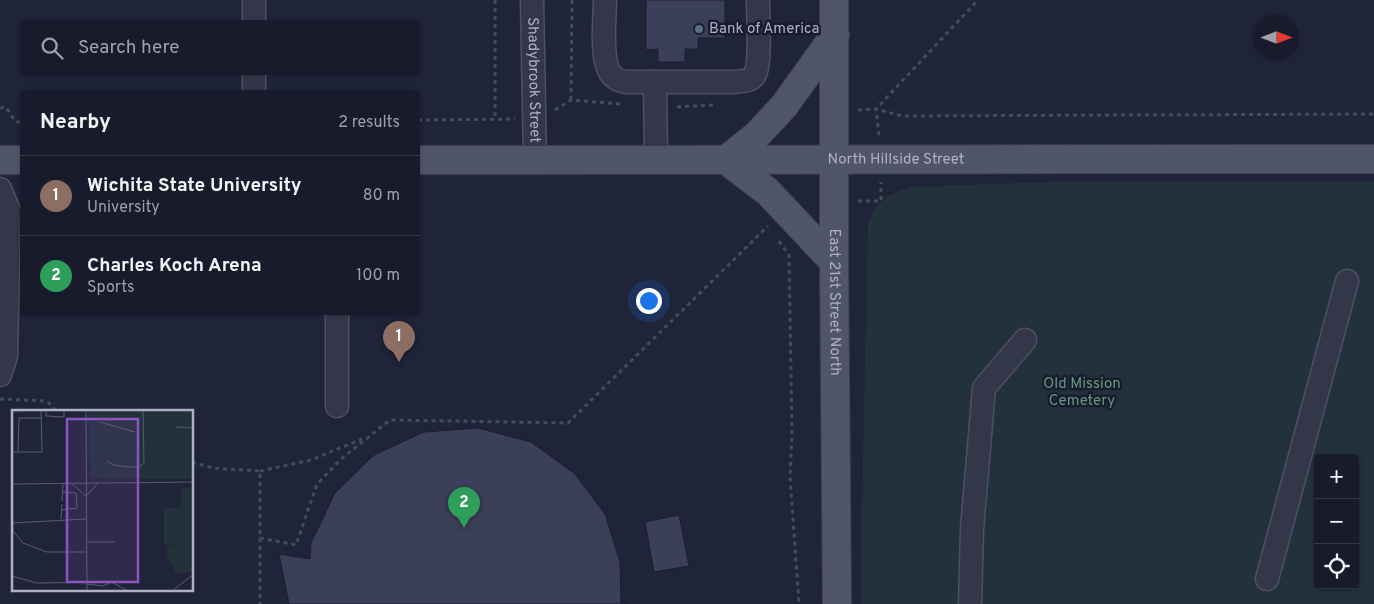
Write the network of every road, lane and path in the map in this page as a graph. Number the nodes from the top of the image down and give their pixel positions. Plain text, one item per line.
1 (254, 0) edge
2 (495, 0) edge
3 (532, 0) edge
4 (572, 0) edge
5 (605, 0) edge
6 (758, 0) edge
7 (834, 0) edge
8 (978, 0) edge
9 (254, 20) edge
10 (834, 34) junction
11 (254, 75) edge
12 (655, 82) junction
13 (254, 90) edge
14 (571, 100) junction
15 (714, 105) dead end
16 (0, 108) edge
17 (655, 108) junction
18 (1374, 114) edge
19 (534, 115) junction
20 (420, 120) edge
21 (495, 120) junction
22 (20, 122) edge
23 (834, 159) junction
24 (1374, 159) edge
25 (0, 160) edge
26 (20, 160) edge
27 (420, 160) edge
28 (535, 160) junction
29 (656, 160) junction
30 (726, 160) junction
31 (0, 189) edge
32 (776, 218) junction
33 (834, 262) junction
34 (1347, 280) dead end
35 (337, 315) edge
36 (1025, 340) dead end
37 (0, 375) edge
38 (0, 399) edge
39 (337, 406) dead end
40 (55, 410) edge
41 (365, 438) junction
42 (194, 463) edge
43 (260, 471) junction
44 (260, 538) junction
45 (1267, 580) dead end
46 (260, 604) edge
47 (800, 604) edge
48 (837, 604) edge
49 (970, 604) edge

1 - 9 street
2 - 21 path
3 - 19 street, Shadybrook Street
4 - 14 path
5 - 12 street
6 - 12 street
7 - 10 main road, East 21st Street North
8 - 18 path
10 - 23 main road, East 21st Street North
10 - 30 main road
11 - 13 street
12 - 17 street
14 - 17 path
14 - 19 path
15 - 17 path
16 - 22 path
17 - 29 street
19 - 21 path
19 - 28 street, Shadybrook Street
20 - 21 path
23 - 24 main road, North Hillside Street
23 - 30 main road, North Hillside Street
23 - 33 main road, East 21st Street North
25 - 26 main road
27 - 28 main road, North Hillside Street
28 - 29 main road, North Hillside Street
29 - 30 main road, North Hillside Street
30 - 32 main road
31 - 37 street
32 - 33 main road
32 - 41 path
32 - 47 path
33 - 48 main road, East 21st Street North
34 - 45 street
35 - 39 street
36 - 49 street
38 - 40 path
41 - 43 path
41 - 44 path
42 - 43 path
43 - 44 path
44 - 46 path

